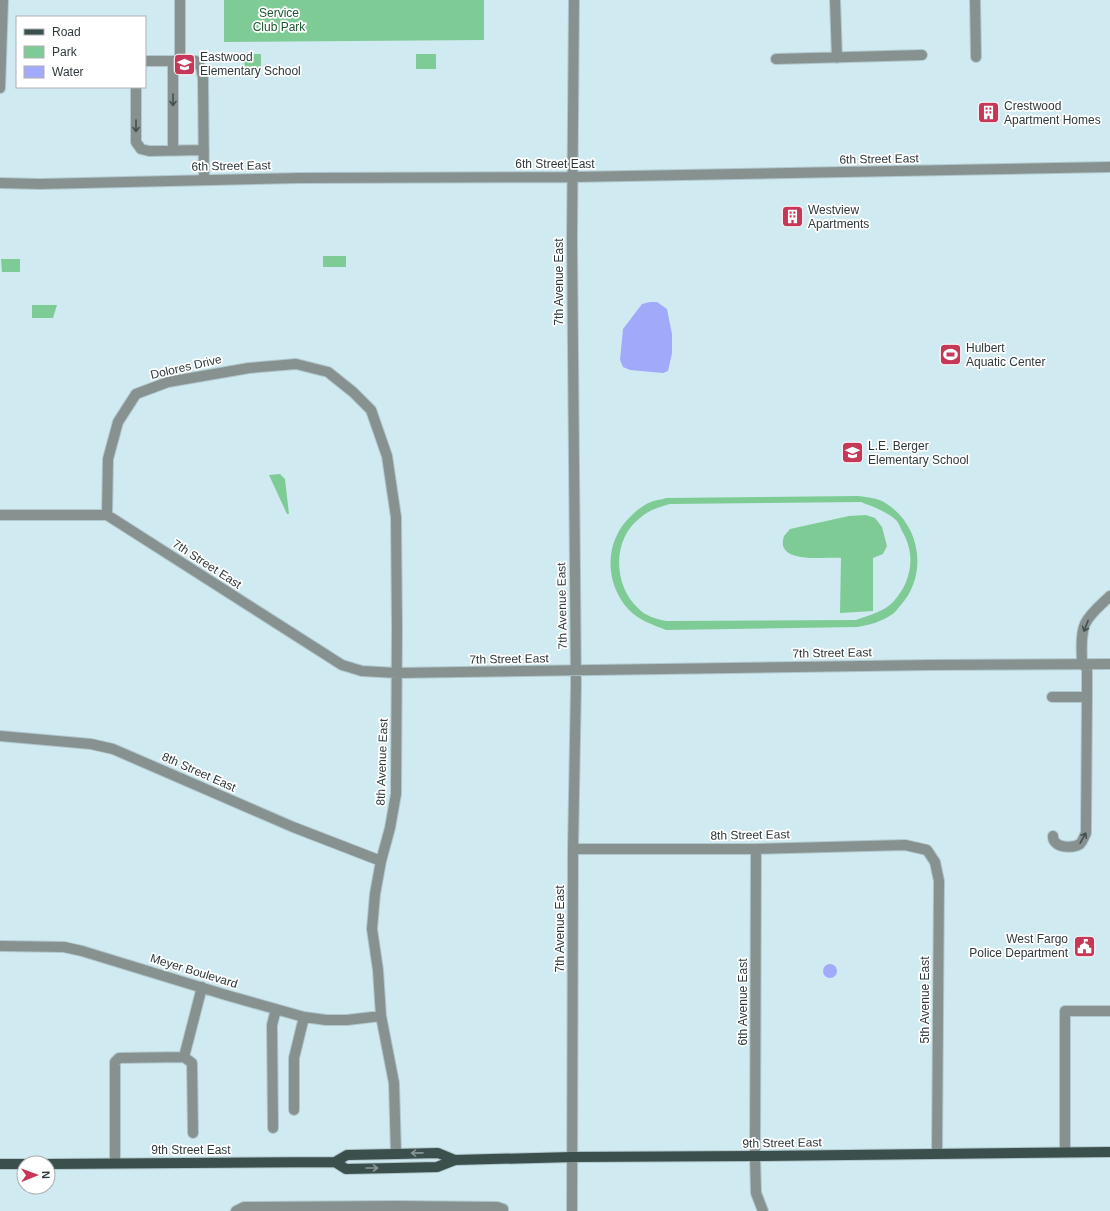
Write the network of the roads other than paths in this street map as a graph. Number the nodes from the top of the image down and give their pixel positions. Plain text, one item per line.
1 (3, 0) edge
2 (180, 0) edge
3 (574, 0) edge
4 (835, 0) edge
5 (975, 0) edge
6 (922, 55) dead end
7 (976, 57) dead end
8 (836, 58) junction
9 (776, 59) dead end
10 (146, 61) edge
11 (177, 61) junction
12 (0, 88) edge
13 (136, 88) edge
14 (204, 150) junction
15 (173, 151) junction
16 (1110, 167) edge
17 (573, 177) junction
18 (204, 180) junction
19 (0, 183) edge
20 (343, 384) joint
21 (0, 515) edge
22 (107, 516) junction
23 (1110, 596) edge
24 (1110, 664) edge
25 (1084, 665) junction
26 (576, 671) junction
27 (397, 673) junction
28 (1052, 697) dead end
29 (1086, 697) junction
30 (0, 736) edge
31 (1053, 836) dead end
32 (756, 849) junction
33 (573, 850) junction
34 (927, 850) joint
35 (381, 861) junction
36 (0, 946) edge
37 (202, 987) junction
38 (276, 1009) junction
39 (1110, 1011) edge
40 (381, 1016) junction
41 (304, 1017) junction
42 (184, 1057) junction
43 (294, 1110) dead end
44 (273, 1128) dead end
45 (193, 1133) dead end
46 (1065, 1152) junction
47 (1110, 1152) edge
48 (396, 1154) junction
49 (937, 1154) junction
50 (755, 1156) junction
51 (573, 1157) junction
52 (455, 1160) junction
53 (335, 1162) junction
54 (115, 1163) junction
55 (0, 1164) edge
56 (16, 1164) edge
57 (56, 1164) edge
58 (292, 1209) edge
59 (236, 1211) edge
60 (503, 1211) edge
61 (572, 1211) edge
62 (763, 1211) edge

1 - 12 street
2 - 11 street
3 - 17 street, 7th Avenue East
4 - 8 street
5 - 7 street
6 - 8 street
8 - 9 street
10 - 11 street
11 - 14 street
11 -> 15 street
13 -> 15 street
14 - 15 street
14 - 18 street
16 - 17 street, 6th Street East
17 - 18 street, 6th Street East
17 - 26 street, 7th Avenue East
18 - 19 street, 6th Street East
20 - 22 street, Dolores Drive
20 - 27 street, 8th Avenue East
21 - 22 street
22 - 27 street, 7th Street East
23 -> 25 street
24 - 25 street, 7th Street East
25 - 26 street, 7th Street East
25 - 29 street
26 - 27 street, 7th Street East
26 - 33 street, 7th Avenue East
27 - 35 street, 8th Avenue East
28 - 29 street
31 -> 29 street
30 - 35 street, 8th Street East
32 - 33 street, 8th Street East
32 - 34 street, 8th Street East
32 - 50 street, 6th Avenue East
33 - 51 street, 7th Avenue East
34 - 49 street, 5th Avenue East
35 - 40 street, 8th Avenue East
36 - 37 street, Meyer Boulevard
37 - 38 street, Meyer Boulevard
37 - 42 street
38 - 41 street, Meyer Boulevard
38 - 44 street
39 - 46 street
40 - 41 street, Meyer Boulevard
40 - 48 street, 8th Avenue East
41 - 43 street
42 - 45 street
42 - 54 street
46 - 47 main road, 9th Street East
46 - 49 main road, 9th Street East
52 -> 48 main road, 9th Street East
48 - 53 main road, 9th Street East
49 - 50 main road, 9th Street East
50 - 51 main road, 9th Street East
50 - 62 street, 6th Avenue East
51 - 52 main road, 9th Street East
51 - 61 street, 7th Avenue East
53 -> 52 main road, 9th Street East
53 - 54 main road, 9th Street East
54 - 57 main road, 9th Street East
55 - 56 main road
58 - 59 street
58 - 60 street

